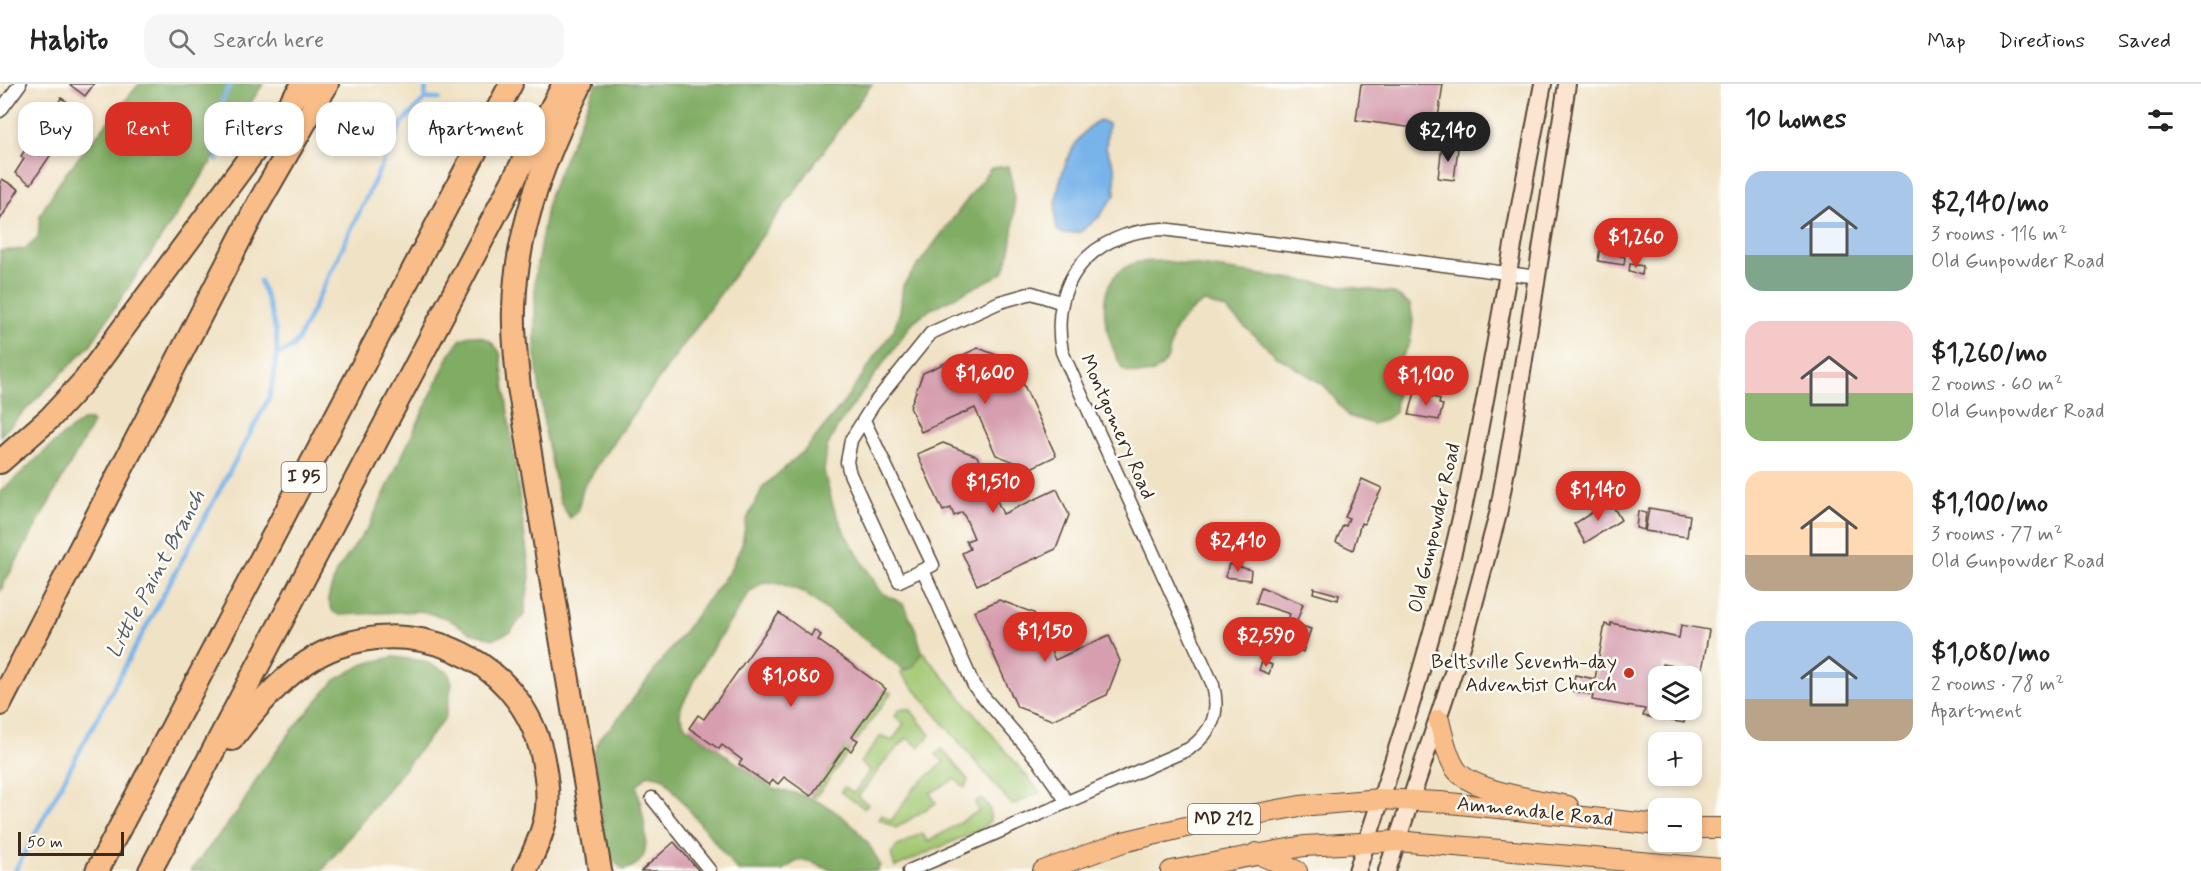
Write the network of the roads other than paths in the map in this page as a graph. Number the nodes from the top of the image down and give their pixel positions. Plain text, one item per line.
1 (20, 84) edge
2 (304, 84) edge
3 (327, 84) edge
4 (511, 84) edge
5 (564, 84) edge
6 (581, 84) edge
7 (1543, 84) edge
8 (1567, 84) edge
9 (0, 111) edge
10 (1508, 273) junction
11 (1538, 277) junction
12 (1060, 302) junction
13 (864, 420) junction
14 (0, 462) edge
15 (923, 570) junction
16 (0, 704) edge
17 (1440, 720) junction
18 (652, 798) dead end
19 (1380, 799) junction
20 (1412, 800) junction
21 (1067, 802) junction
22 (1648, 822) edge
23 (1648, 823) edge
24 (1702, 828) edge
25 (1721, 828) edge
26 (1397, 841) junction
27 (1367, 843) junction
28 (1256, 853) junction
29 (1721, 869) edge
30 (96, 871) edge
31 (150, 871) edge
32 (525, 871) edge
33 (600, 871) edge
34 (710, 871) edge
35 (909, 871) edge
36 (1043, 871) edge
37 (1171, 871) edge
38 (1297, 871) edge
39 (1357, 871) edge
40 (1387, 871) edge

1 - 9 street
2 - 14 highway
3 - 16 highway
4 - 30 highway, I 95
5 - 31 highway
6 - 33 highway
7 - 10 main road, Old Gunpowder Road
8 - 11 main road
10 - 11 street, Montgomery Road
10 - 12 street, Montgomery Road
10 - 19 main road, Old Gunpowder Road
11 - 17 main road
12 - 13 street
12 - 21 street, Montgomery Road
13 - 15 street
13 - 15 street
15 - 21 street
17 - 20 main road
17 - 22 main road
18 - 34 street
19 - 20 main road, MD 212
19 - 27 main road, Old Gunpowder Road
19 - 36 main road, MD 212
20 - 23 main road, Ammendale Road / MD 212
20 - 26 main road
21 - 35 street, Montgomery Road
24 - 25 main road
26 - 27 main road, MD 212
26 - 29 main road, Ammendale Road / MD 212
26 - 40 main road
27 - 28 main road, MD 212
27 - 39 main road, Old Gunpowder Road
28 - 37 main road, MD 212
28 - 38 main road
31 - 32 highway

